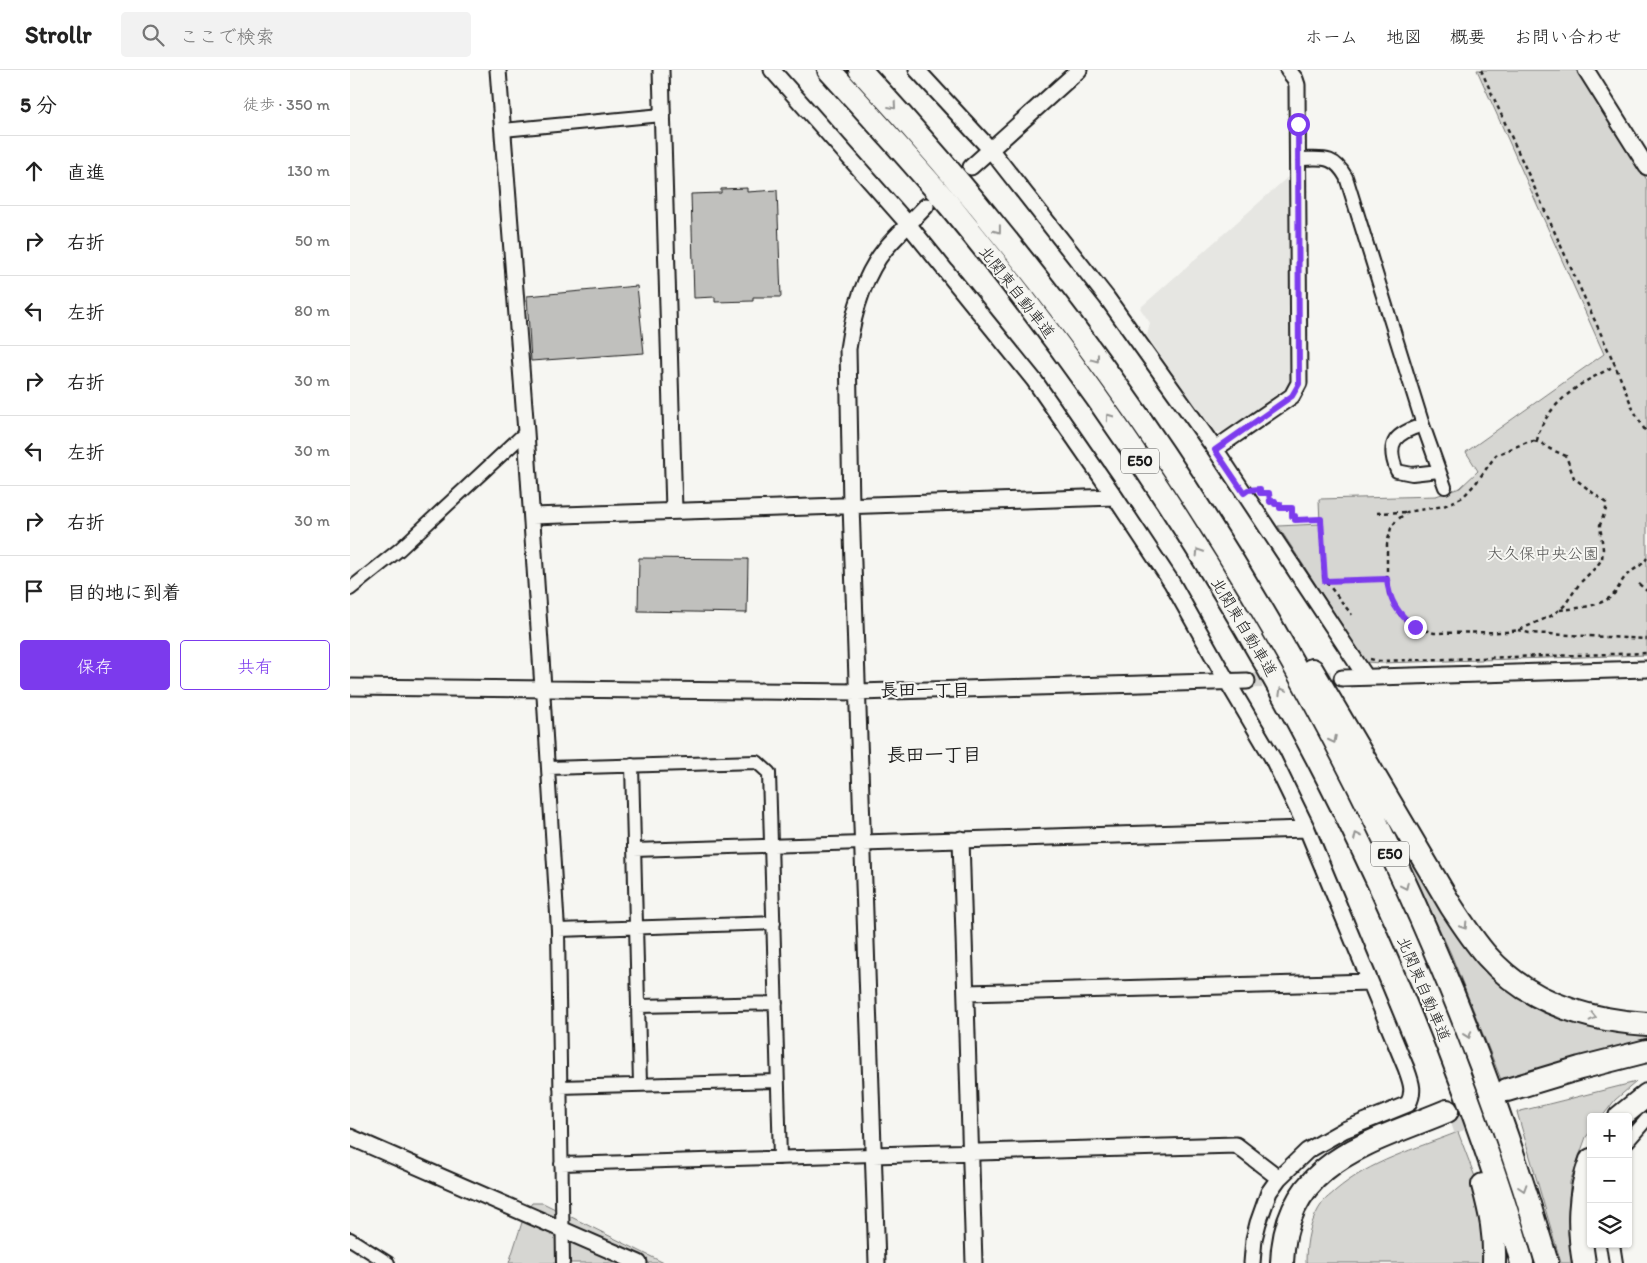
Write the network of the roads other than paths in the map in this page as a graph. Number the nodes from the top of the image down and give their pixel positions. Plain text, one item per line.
1 (498, 70) edge
2 (661, 70) edge
3 (772, 70) edge
4 (829, 70) edge
5 (860, 70) edge
6 (918, 70) edge
7 (1079, 70) edge
8 (1586, 70) edge
9 (1296, 73) edge
10 (662, 116) junction
11 (503, 130) junction
12 (990, 150) junction
13 (1298, 160) junction
14 (971, 167) dead end
15 (1647, 167) edge
16 (926, 206) dead end
17 (908, 224) junction
18 (1423, 425) junction
19 (526, 432) junction
20 (1215, 450) junction
21 (1439, 471) junction
22 (1175, 472) junction
23 (1445, 487) dead end
24 (1115, 497) junction
25 (852, 505) junction
26 (674, 510) junction
27 (532, 516) junction
28 (350, 589) edge
29 (1647, 670) edge
30 (1366, 677) junction
31 (1342, 678) tunnel mouth
32 (1227, 681) junction
33 (1247, 681) tunnel mouth
34 (350, 687) edge
35 (543, 688) junction
36 (858, 692) junction
37 (632, 765) junction
38 (548, 768) junction
39 (1307, 829) junction
40 (961, 839) junction
41 (863, 842) junction
42 (771, 845) junction
43 (634, 850) junction
44 (1385, 896) junction
45 (774, 923) junction
46 (636, 927) junction
47 (558, 930) junction
48 (1370, 982) junction
49 (967, 993) junction
50 (776, 1003) junction
51 (638, 1006) junction
52 (1647, 1024) edge
53 (1647, 1051) edge
54 (1647, 1064) edge
55 (778, 1081) junction
56 (640, 1084) junction
57 (560, 1087) junction
58 (1647, 1096) edge
59 (1625, 1113) edge
60 (1647, 1119) edge
61 (1632, 1136) edge
62 (350, 1137) edge
63 (971, 1153) junction
64 (873, 1155) junction
65 (780, 1158) junction
66 (561, 1164) junction
67 (1587, 1171) edge
68 (1279, 1178) junction
69 (562, 1229) junction
70 (350, 1239) edge
71 (1613, 1248) edge
72 (388, 1263) edge
73 (564, 1263) edge
74 (639, 1263) edge
75 (877, 1263) edge
76 (974, 1263) edge
77 (1252, 1263) edge
78 (1282, 1263) edge
79 (1295, 1263) edge
80 (1494, 1263) edge
81 (1522, 1263) edge
82 (1547, 1263) edge
83 (1584, 1263) edge
84 (1616, 1263) edge

1 - 11 street
2 - 10 street
3 - 17 street
44 -> 4 highway, 北関東自動車道 / E50
5 -> 22 highway, 北関東自動車道 / E50
6 - 12 street
7 - 12 street
8 - 15 street
9 - 13 street
10 - 11 street
10 - 26 street
11 - 19 street
12 - 14 street
12 - 20 street
13 - 18 street
13 - 20 street
16 - 17 street
17 - 24 street
17 - 25 street
18 - 21 street
18 - 21 street
19 - 27 street
19 - 28 street
20 - 30 street
21 - 23 street
22 -> 52 highway
22 -> 82 highway, 北関東自動車道 / E50
24 - 25 street
24 - 32 street
25 - 26 street
25 - 36 street
26 - 27 street
27 - 35 street
29 - 30 street
30 - 31 street
32 - 33 street
32 - 36 street
32 - 39 street
34 - 35 street
35 - 36 street
35 - 38 street
36 - 41 street
37 - 38 street
37 - 42 street
37 - 43 street
38 - 47 street
39 - 40 street
39 - 48 street
40 - 41 street
40 - 49 street
41 - 42 street
41 - 64 street
42 - 43 street
42 - 45 street
43 - 46 street
44 - 80 highway
44 - 81 highway, 北関東自動車道 / E50
45 - 46 street
45 - 50 street
46 - 47 street
46 - 51 street
47 - 57 street
48 - 49 street
48 - 68 street
49 - 63 street
50 - 51 street
50 - 55 street
51 - 56 street
53 - 54 highway
55 - 56 street
55 - 65 street
56 - 57 street
57 - 66 street
58 - 59 highway
60 - 61 street
62 - 69 street
63 - 64 street
63 - 68 street
63 - 76 street
64 - 65 street
64 - 75 street
65 - 66 street
66 - 69 street
67 - 83 highway
68 - 77 street
69 - 73 street
69 - 74 street
70 - 72 street
71 - 84 street
78 - 79 highway

